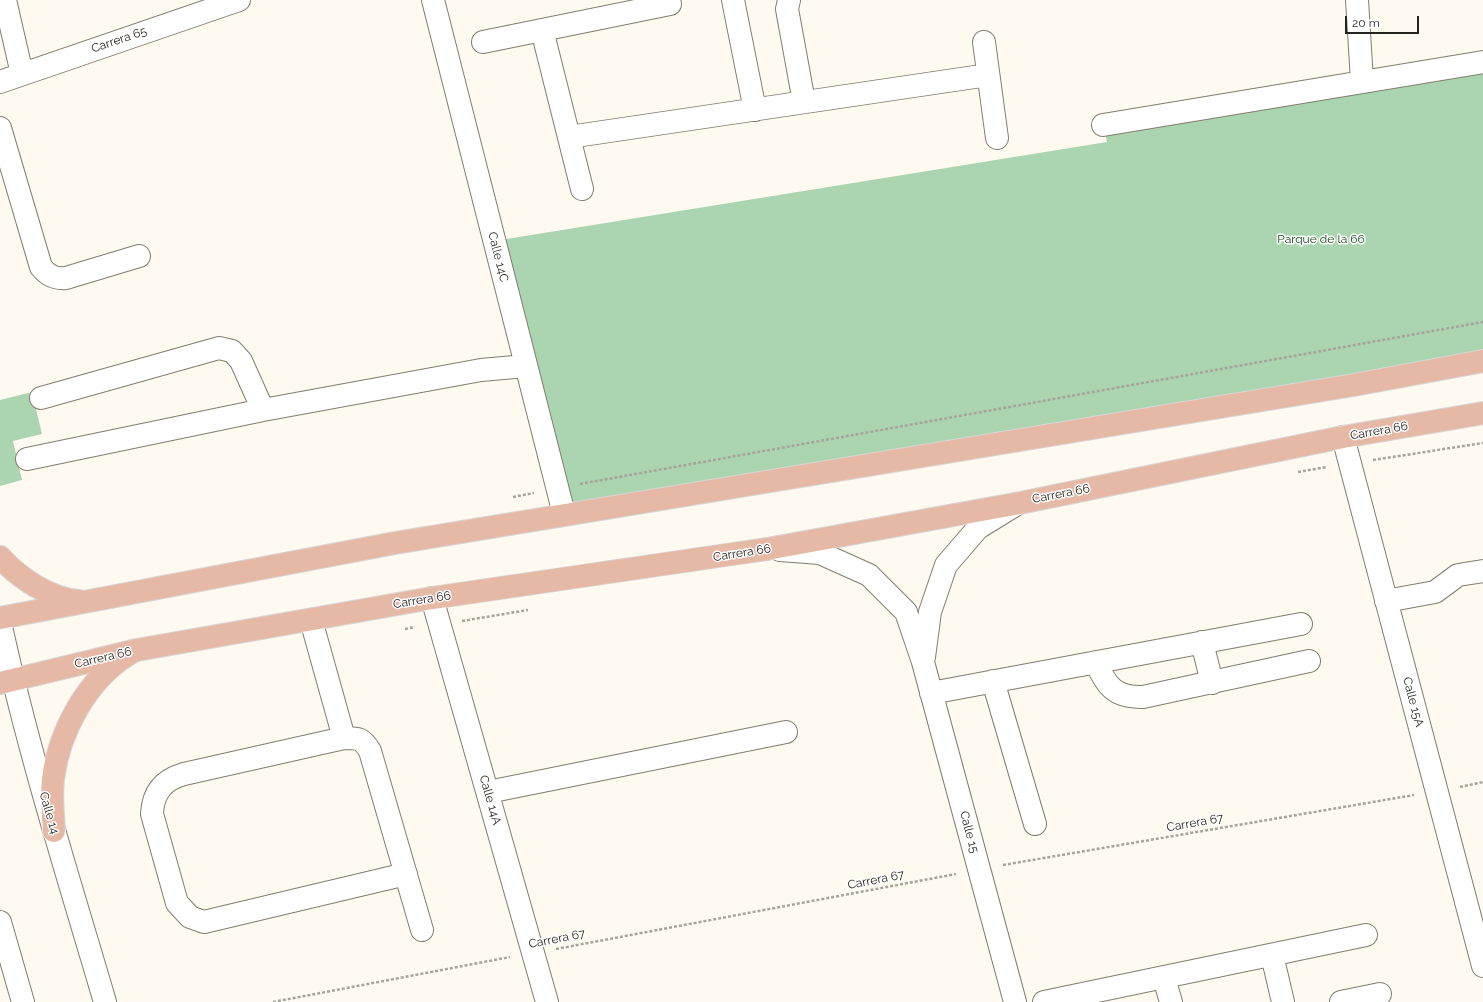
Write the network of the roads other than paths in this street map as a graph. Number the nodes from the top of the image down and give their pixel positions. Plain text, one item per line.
1 (5, 0) edge
2 (239, 0) edge
3 (433, 0) edge
4 (733, 0) edge
5 (788, 0) edge
6 (1357, 0) edge
7 (670, 4) dead end
8 (542, 30) junction
9 (483, 42) dead end
10 (984, 42) dead end
11 (1483, 62) edge
12 (22, 74) junction
13 (988, 75) junction
14 (1362, 81) junction
15 (0, 82) edge
16 (804, 102) junction
17 (755, 110) junction
18 (1103, 125) dead end
19 (0, 128) edge
20 (569, 137) junction
21 (997, 138) dead end
22 (582, 189) dead end
23 (138, 256) dead end
24 (1483, 360) edge
25 (526, 366) junction
26 (41, 398) dead end
27 (263, 410) junction
28 (1483, 413) edge
29 (1343, 437) junction
30 (27, 459) dead end
31 (1020, 503) junction
32 (564, 514) junction
33 (767, 549) junction
34 (0, 557) edge
35 (1483, 570) edge
36 (432, 598) junction
37 (1386, 601) junction
38 (90, 602) junction
39 (0, 618) edge
40 (311, 620) junction
41 (0, 622) edge
42 (1301, 624) dead end
43 (1202, 642) junction
44 (137, 650) junction
45 (1310, 661) dead end
46 (923, 662) junction
47 (1096, 662) junction
48 (6, 681) edge
49 (993, 681) junction
50 (1212, 683) junction
51 (932, 693) junction
52 (786, 732) dead end
53 (344, 738) junction
54 (488, 792) junction
55 (1035, 824) dead end
56 (54, 831) junction
57 (406, 874) junction
58 (0, 922) edge
59 (422, 930) dead end
60 (1366, 935) dead end
61 (1272, 955) junction
62 (1483, 966) edge
63 (1164, 978) junction
64 (1380, 994) dead end
65 (23, 1002) edge
66 (106, 1002) edge
67 (547, 1002) edge
68 (1015, 1002) edge
69 (1044, 1002) edge
70 (1171, 1002) edge
71 (1282, 1002) edge
72 (1342, 1002) edge

1 - 12 street
2 - 12 street, Carrera 65
3 - 25 street, Calle 14C
4 - 17 street
5 - 16 street
6 - 14 street
7 - 8 street
8 - 9 street
8 - 20 street
10 - 13 street
11 - 14 street
12 - 15 street, Carrera 65
13 - 16 street
13 - 21 street
14 - 18 street
16 - 17 street
17 - 20 street
19 - 23 street
20 - 22 street
24 - 32 main road
25 - 27 street
25 - 32 street, Calle 14C
26 - 27 street
27 - 30 street
28 - 29 main road, Carrera 66
29 - 31 main road, Carrera 66
29 - 37 street, Calle 15A
31 - 33 main road, Carrera 66
31 - 46 street, Calle 15
32 - 38 main road
33 - 36 main road, Carrera 66
33 - 46 street, Calle 15
34 - 38 main road
35 - 37 street
36 - 40 main road, Carrera 66
36 - 54 street, Calle 14A
37 - 62 street, Calle 15A
38 - 39 main road
40 - 44 main road, Carrera 66
40 - 53 street
41 - 48 street, Calle 14
42 - 43 street
43 - 47 street
43 - 50 street
44 - 48 main road, Carrera 66
44 - 56 main road
45 - 50 street
46 - 51 street, Calle 15
47 - 49 street
47 - 50 street
48 - 56 street, Calle 14
49 - 51 street
49 - 55 street
51 - 68 street, Calle 15
52 - 54 street
53 - 57 street
53 - 57 street
54 - 67 street, Calle 14A
56 - 66 street, Calle 14
57 - 59 street
58 - 65 street
60 - 61 street
61 - 63 street
61 - 71 street
63 - 69 street
63 - 70 street
64 - 72 street

